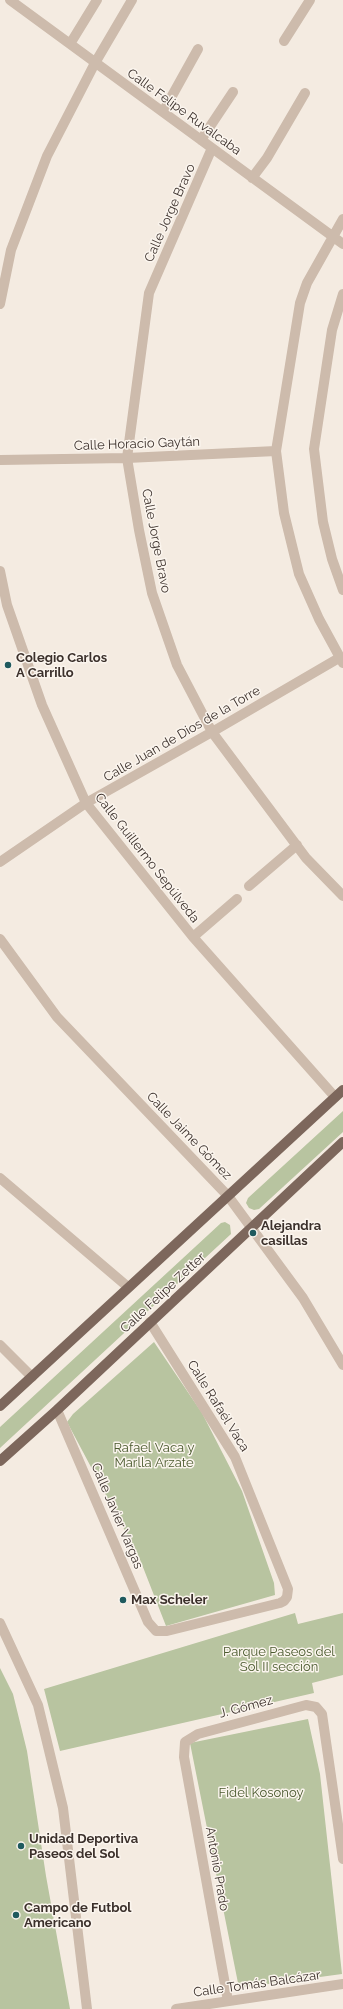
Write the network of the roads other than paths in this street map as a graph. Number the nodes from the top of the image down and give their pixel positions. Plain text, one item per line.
1 (10, 0) edge
2 (97, 0) edge
3 (132, 0) edge
4 (310, 0) edge
5 (284, 41) dead end
6 (70, 44) junction
7 (198, 49) dead end
8 (95, 63) junction
9 (233, 92) dead end
10 (305, 93) dead end
11 (163, 112) junction
12 (201, 140) junction
13 (212, 148) junction
14 (252, 178) junction
15 (343, 219) edge
16 (332, 236) junction
17 (343, 244) edge
18 (343, 294) edge
19 (0, 304) edge
20 (276, 451) junction
21 (128, 458) junction
22 (0, 460) edge
23 (0, 570) edge
24 (343, 590) edge
25 (341, 661) edge
26 (212, 732) junction
27 (86, 803) junction
28 (297, 845) junction
29 (0, 862) edge
30 (250, 886) dead end
31 (343, 896) edge
32 (237, 899) dead end
33 (193, 936) junction
34 (0, 939) edge
35 (339, 1094) edge
36 (343, 1142) edge
37 (0, 1178) edge
38 (228, 1196) junction
39 (252, 1228) junction
40 (128, 1287) junction
41 (150, 1322) junction
42 (0, 1345) edge
43 (343, 1365) edge
44 (32, 1377) junction
45 (0, 1406) edge
46 (57, 1410) junction
47 (0, 1462) edge
48 (0, 1623) edge
49 (156, 1631) joint
50 (185, 1742) joint
51 (343, 1859) edge
52 (343, 1984) edge
53 (228, 2001) junction
54 (87, 2009) edge
55 (176, 2009) edge

1 - 6 street, Calle Felipe Ruvalcaba
2 - 6 street
3 - 8 street
4 - 5 street
6 - 8 street, Calle Felipe Ruvalcaba
7 - 11 street
8 - 11 street, Calle Felipe Ruvalcaba
8 - 19 street
9 - 12 street
10 - 14 street
11 - 12 street, Calle Felipe Ruvalcaba
12 - 13 street, Calle Felipe Ruvalcaba
13 - 14 street, Calle Felipe Ruvalcaba
13 - 21 street, Calle Jorge Bravo
14 - 16 street, Calle Felipe Ruvalcaba
15 - 16 street
16 - 17 street, Calle Felipe Ruvalcaba
16 - 20 street
18 - 24 street
20 - 21 street, Calle Horacio Gaytán
20 - 25 street
21 - 22 street, Calle Horacio Gaytán
21 - 26 street, Calle Jorge Bravo
23 - 27 street, Calle Guillermo Sepúlveda
25 - 26 street, Calle Juan de Dios de la Torre
26 - 27 street, Calle Juan de Dios de la Torre
26 - 28 street, Calle Jorge Bravo
27 - 29 street, Calle Juan de Dios de la Torre
27 - 33 street, Calle Guillermo Sepúlveda
28 - 30 street
28 - 31 street, Calle Jorge Bravo
32 - 33 street
33 - 35 street, Calle Guillermo Sepúlveda
34 - 38 street, Calle Jaime Gómez
35 - 38 main road
36 - 39 main road, Calle Felipe Zetter
37 - 40 street
38 - 39 street, Calle Jaime Gómez
38 - 40 main road
39 - 41 main road, Calle Felipe Zetter
39 - 43 street, Calle Jaime Gómez
40 - 44 main road
41 - 46 main road, Calle Felipe Zetter
41 - 49 street, Calle Rafaél Vaca
42 - 44 street
44 - 45 main road
46 - 47 main road, Calle Felipe Zetter
46 - 49 street, Calle Javier Vargas
48 - 54 street
50 - 51 street, J. Gómez
50 - 53 street, Antonio Prado
52 - 53 street, Calle Tomás Balcázar
53 - 55 street, Calle Tomás Balcázar

